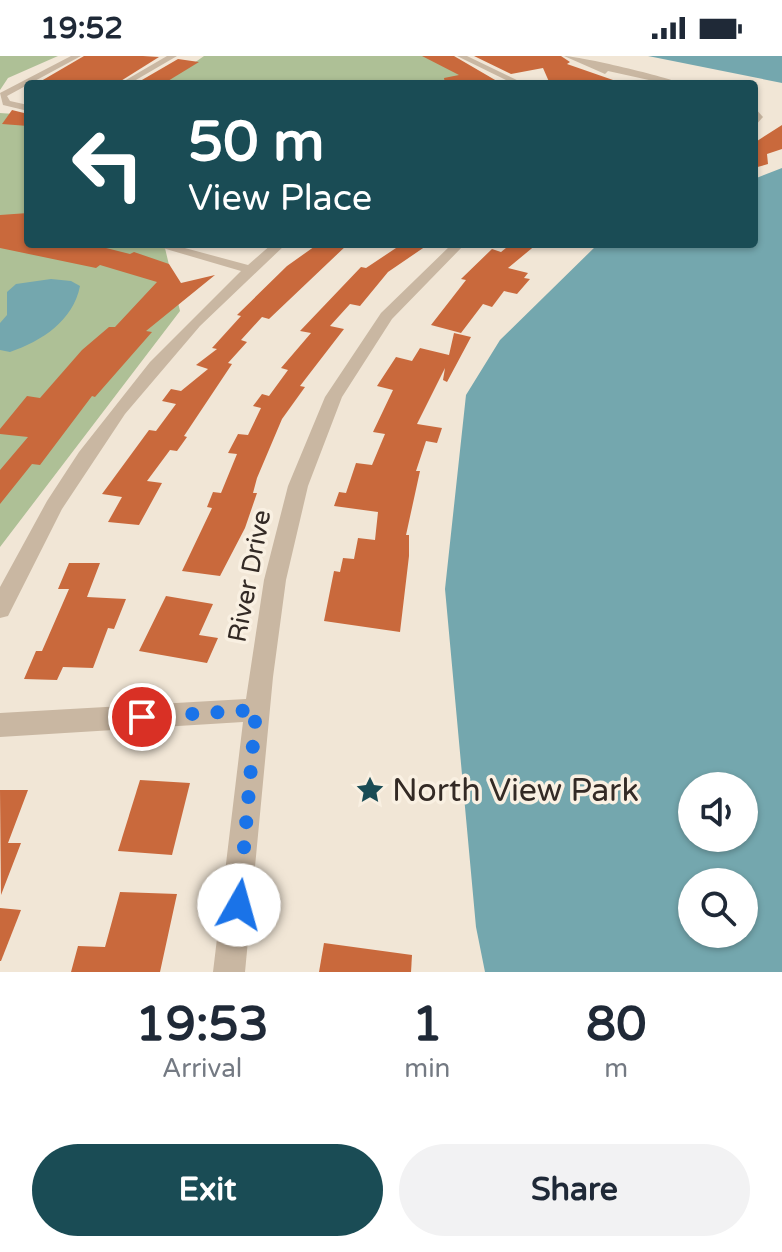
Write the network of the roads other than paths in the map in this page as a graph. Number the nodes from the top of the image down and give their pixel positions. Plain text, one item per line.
1 (77, 56) edge
2 (173, 56) edge
3 (461, 56) edge
4 (568, 56) edge
5 (594, 65) junction
6 (25, 80) edge
7 (130, 80) edge
8 (512, 80) edge
9 (618, 80) edge
10 (660, 80) edge
11 (24, 81) edge
12 (24, 107) edge
13 (170, 248) edge
14 (275, 248) edge
15 (455, 248) edge
16 (250, 269) junction
17 (0, 609) edge
18 (256, 710) junction
19 (0, 725) edge
20 (229, 972) edge

1 - 6 street
2 - 7 street
3 - 8 street
4 - 5 street
5 - 9 street
5 - 10 street
11 - 12 street
13 - 16 street
14 - 16 street
15 - 18 street, River Drive
16 - 17 street
18 - 19 street
18 - 20 street, River Drive

